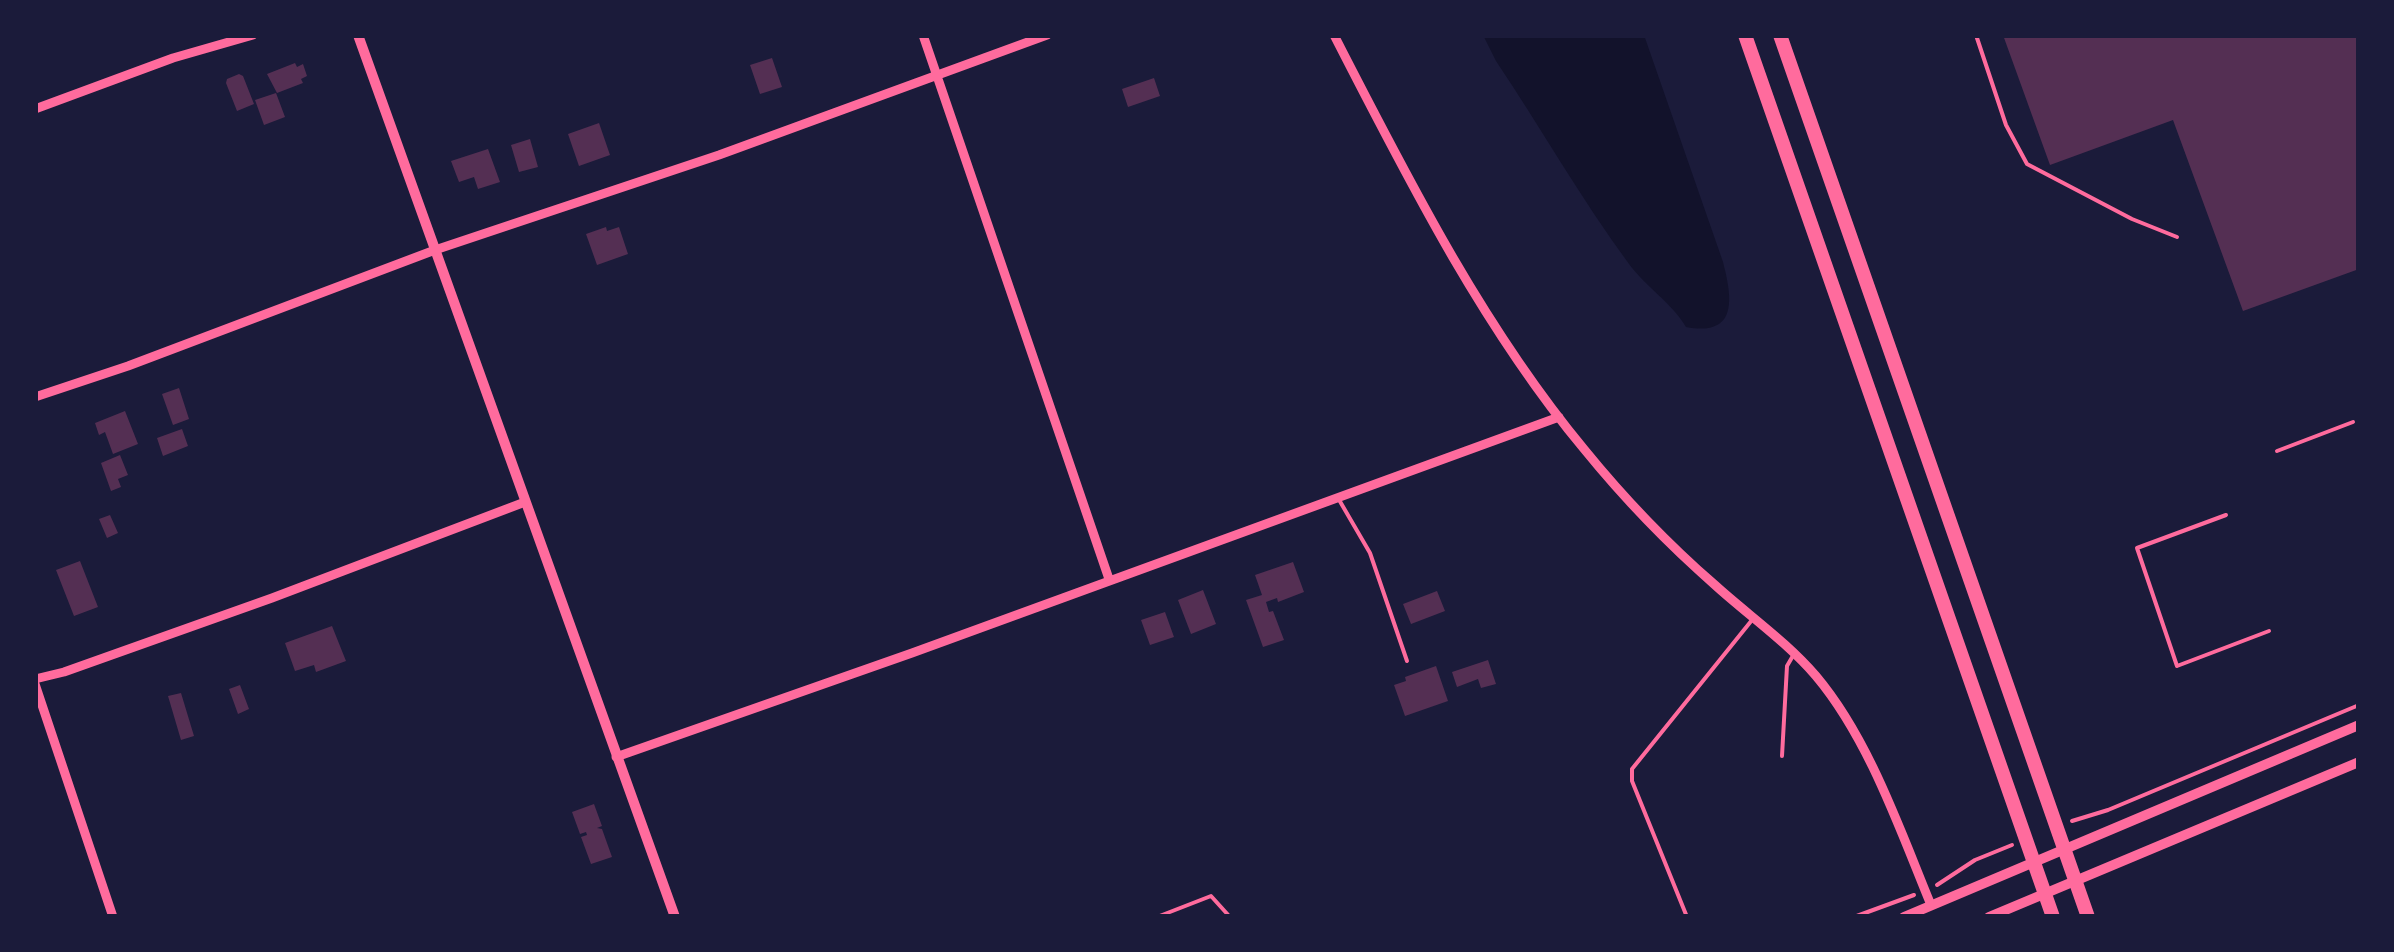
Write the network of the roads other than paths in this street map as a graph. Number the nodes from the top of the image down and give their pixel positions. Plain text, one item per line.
1 (252, 35) edge
2 (358, 35) edge
3 (924, 35) edge
4 (1047, 35) edge
5 (1334, 35) edge
6 (1745, 35) edge
7 (1780, 35) edge
8 (1976, 35) edge
9 (938, 74) junction
10 (35, 110) edge
11 (2177, 238) dead end
12 (434, 250) junction
13 (35, 397) edge
14 (1558, 417) junction
15 (2353, 422) dead end
16 (2277, 450) dead end
17 (1338, 498) junction
18 (525, 502) junction
19 (2226, 515) dead end
20 (1110, 579) junction
21 (1753, 618) junction
22 (2269, 631) dead end
23 (1794, 654) junction
24 (1407, 661) dead end
25 (35, 682) edge
26 (2359, 725) edge
27 (1782, 756) dead end
28 (616, 757) junction
29 (2359, 762) edge
30 (2064, 847) junction
31 (2034, 861) junction
32 (2075, 881) junction
33 (2045, 894) junction
34 (1930, 905) junction
35 (113, 917) edge
36 (675, 917) edge
37 (1158, 917) edge
38 (1230, 917) edge
39 (1687, 917) edge
40 (1904, 917) edge
41 (1990, 917) edge
42 (2053, 917) edge
43 (2088, 917) edge

1 - 10 street
2 - 12 street
3 - 9 street
4 - 9 street
5 - 14 street
6 - 31 highway
7 - 30 highway
8 - 11 lane
9 - 12 street
9 - 20 street
12 - 13 street
12 - 18 street
14 - 17 street
14 - 21 street
15 - 16 lane
17 - 20 street
17 - 24 lane
18 - 25 street
18 - 28 street
19 - 22 lane
20 - 28 street
21 - 23 street
21 - 39 lane
23 - 27 lane
23 - 34 street
25 - 35 street
26 - 30 street
28 - 36 street
29 - 32 street
30 - 31 street
30 - 32 highway
31 - 33 highway
31 - 34 street
32 - 33 street
32 - 43 highway
33 - 41 street
33 - 42 highway
34 - 40 street
37 - 38 lane

